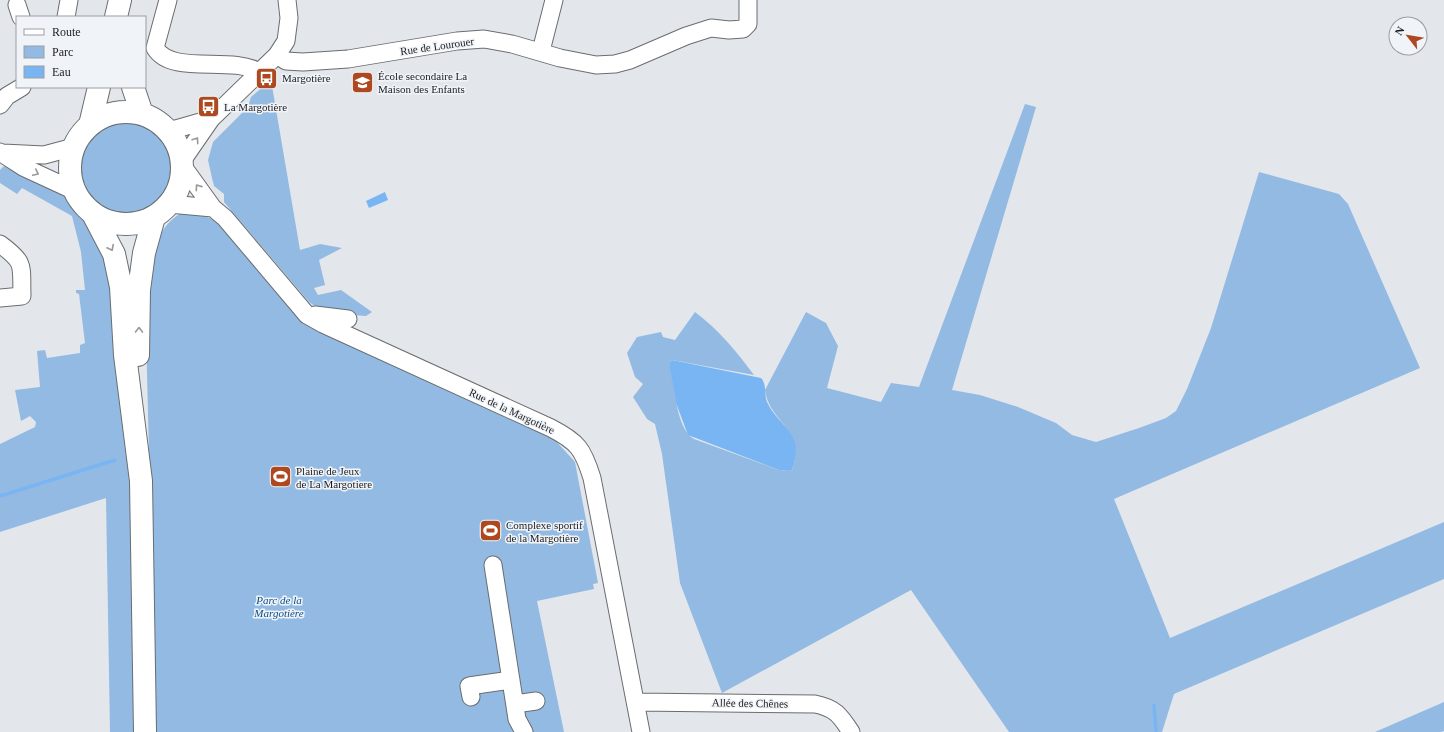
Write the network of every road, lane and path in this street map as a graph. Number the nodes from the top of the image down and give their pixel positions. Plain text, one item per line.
1 (69, 0) edge
2 (120, 0) edge
3 (133, 0) edge
4 (168, 0) edge
5 (287, 0) edge
6 (554, 0) edge
7 (748, 0) edge
8 (66, 16) edge
9 (116, 16) edge
10 (132, 16) edge
11 (541, 51) junction
12 (277, 55) junction
13 (259, 72) junction
14 (20, 88) edge
15 (99, 88) edge
16 (133, 88) edge
17 (0, 104) edge
18 (142, 114) junction
19 (211, 119) junction
20 (90, 124) junction
21 (169, 131) junction
22 (74, 147) junction
23 (1, 153) edge
24 (182, 163) junction
25 (75, 191) junction
26 (213, 208) junction
27 (161, 210) junction
28 (93, 214) junction
29 (0, 244) edge
30 (0, 298) edge
31 (307, 314) junction
32 (348, 319) dead end
33 (137, 438) junction
34 (493, 565) dead end
35 (511, 680) junction
36 (471, 697) dead end
37 (536, 701) dead end
38 (636, 702) junction
39 (515, 704) junction
40 (145, 732) edge
41 (524, 732) edge
42 (641, 732) edge
43 (851, 732) edge

1 - 8 street
2 - 9 main road
3 - 10 main road
4 - 13 street
5 - 12 street
6 - 11 street
7 - 11 street, Rue de Lourouer
11 - 12 street, Rue de Lourouer
12 - 13 street
13 - 19 street
14 - 17 street
15 - 20 main road
16 - 18 main road
18 - 20 main road
18 - 21 main road
19 - 21 street
24 -> 19 street
20 - 22 main road
21 - 24 main road
22 - 23 street
22 - 25 main road
23 -> 25 street
26 -> 24 street, Rue de la Margotière
24 - 27 main road
25 - 28 main road
26 - 27 street
26 - 31 street, Rue de la Margotière
27 - 28 main road
33 -> 27 main road
28 -> 33 main road
29 - 30 street
31 - 32 street
31 - 38 street, Rue de la Margotière
33 - 40 main road
34 - 35 street
35 - 36 street
35 - 39 street
37 - 39 street
38 - 42 street, Rue de la Margotière
38 - 43 street, Allée des Chênes
39 - 41 street

